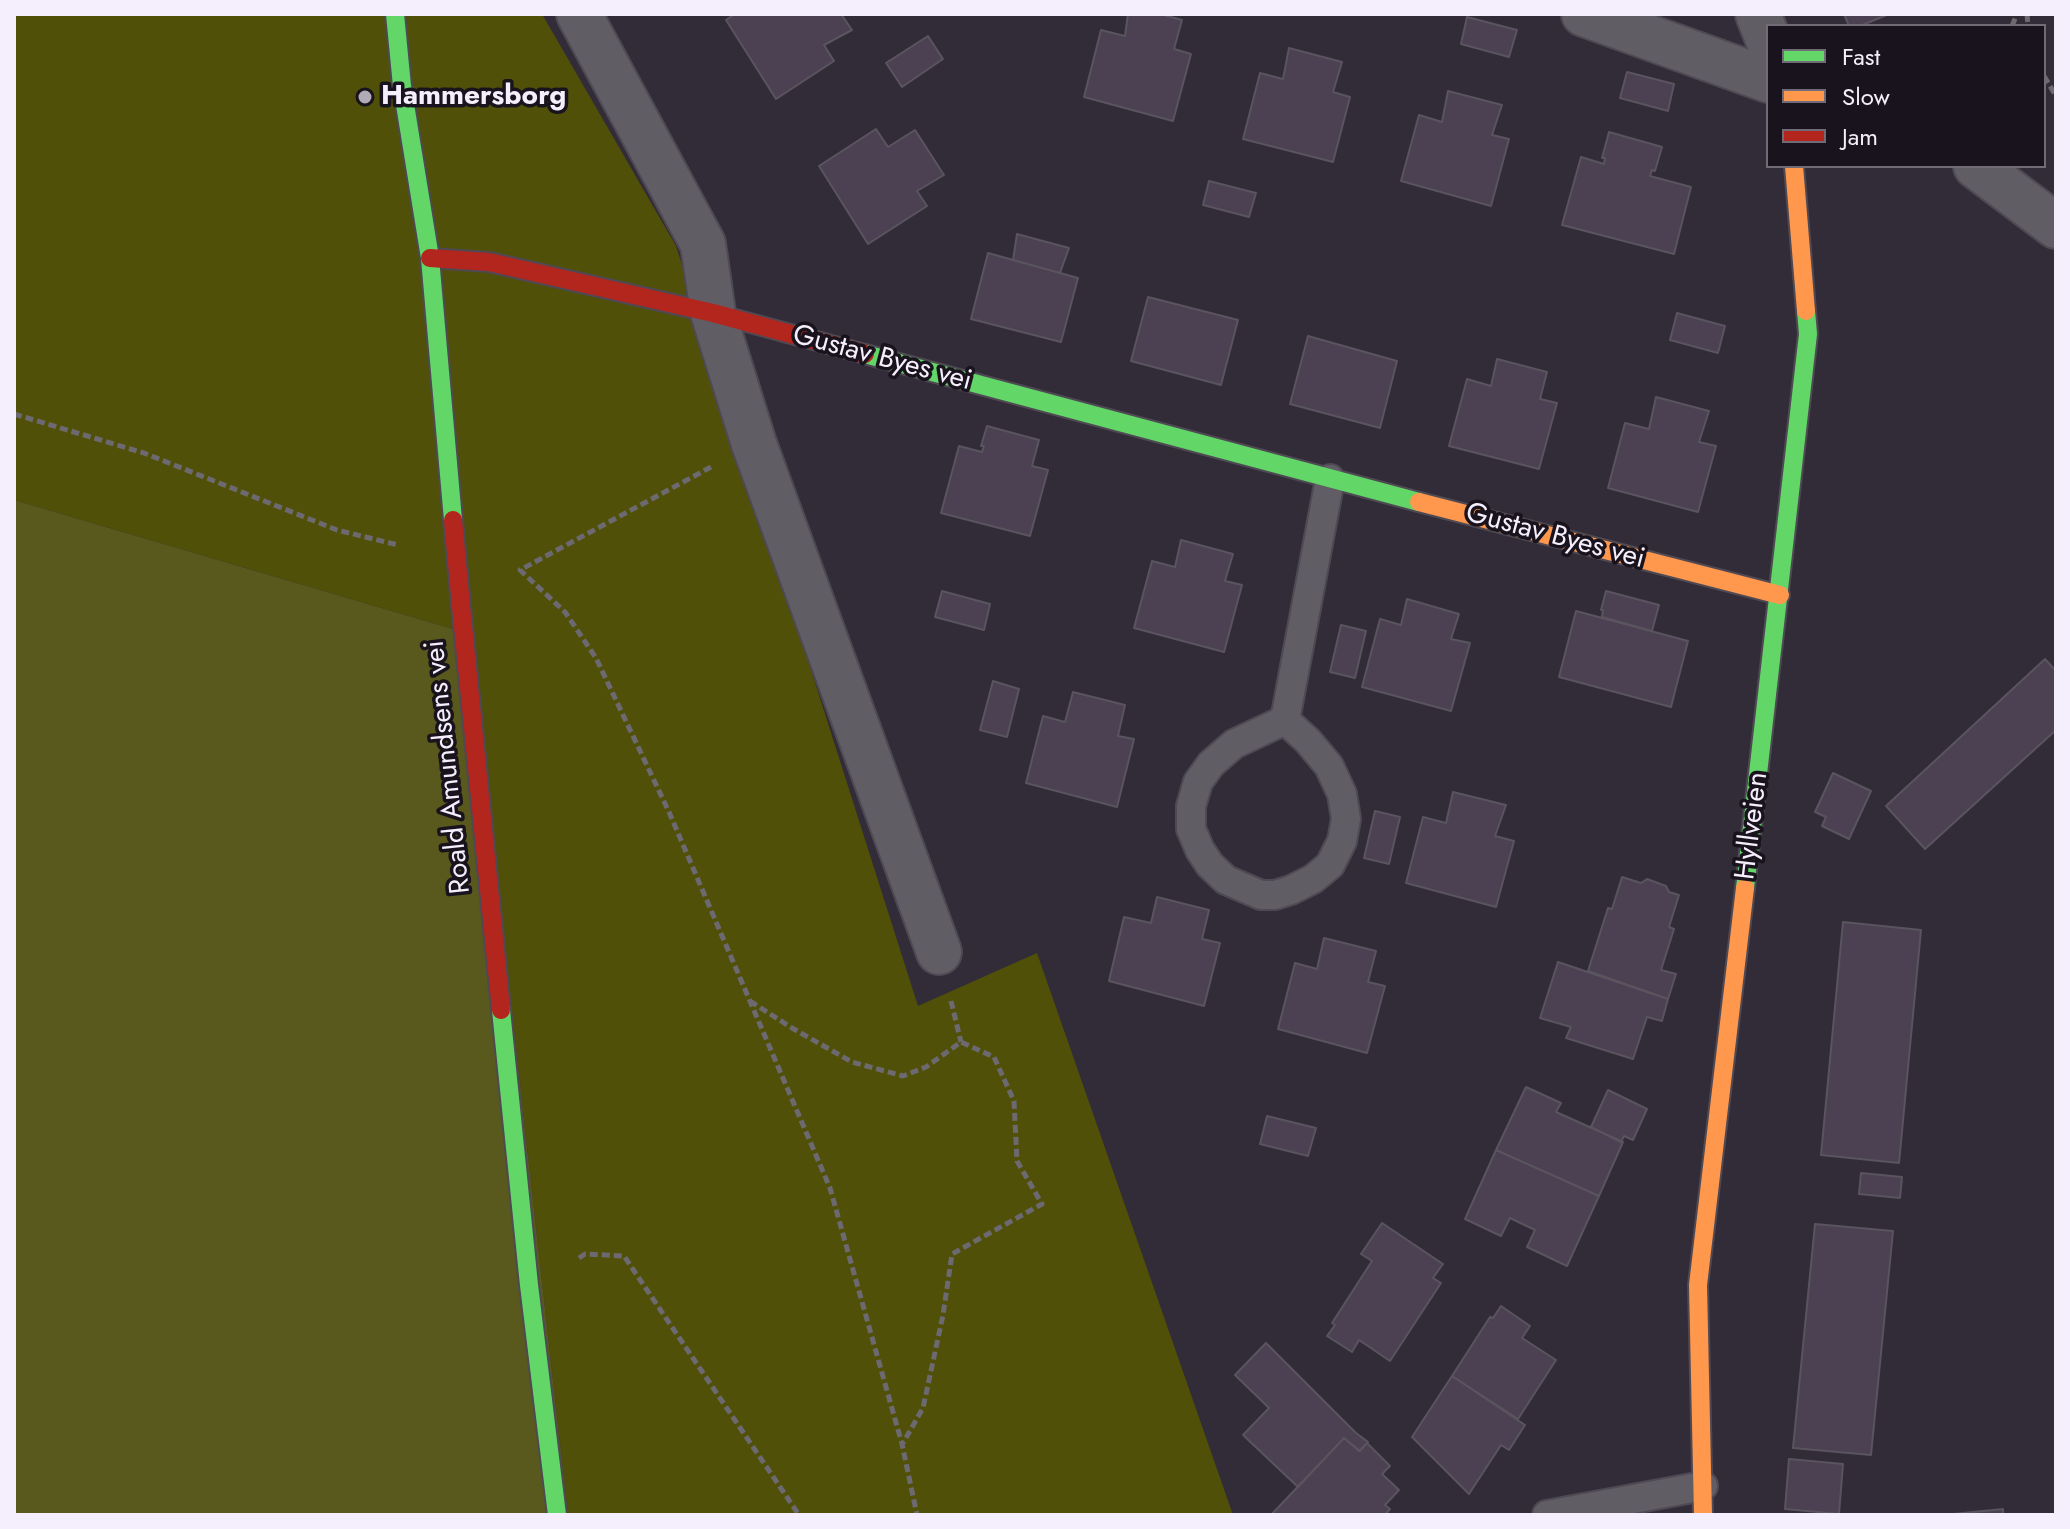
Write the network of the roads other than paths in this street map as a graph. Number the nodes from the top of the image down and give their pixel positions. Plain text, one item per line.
1 (395, 14) edge
2 (579, 14) edge
3 (1584, 14) edge
4 (1758, 14) edge
5 (1766, 34) edge
6 (1766, 79) edge
7 (1794, 168) edge
8 (1979, 168) edge
9 (2056, 226) edge
10 (430, 258) junction
11 (713, 313) junction
12 (1330, 479) junction
13 (1780, 595) junction
14 (1285, 720) junction
15 (939, 952) dead end
16 (1703, 1486) junction
17 (557, 1515) edge
18 (1547, 1515) edge
19 (1703, 1515) edge

1 - 10 street, Roald Amundsens vei
2 - 11 street
3 - 6 street
4 - 5 street
7 - 13 street, Hyllveien
8 - 9 street
10 - 11 street, Gustav Byes vei
10 - 17 street, Roald Amundsens vei, bridge
11 - 12 street, Gustav Byes vei
11 - 15 street
12 - 13 street, Gustav Byes vei
12 - 14 lane
13 - 16 street, Hyllveien
14 - 14 lane
16 - 18 lane
16 - 19 street, Hyllveien

